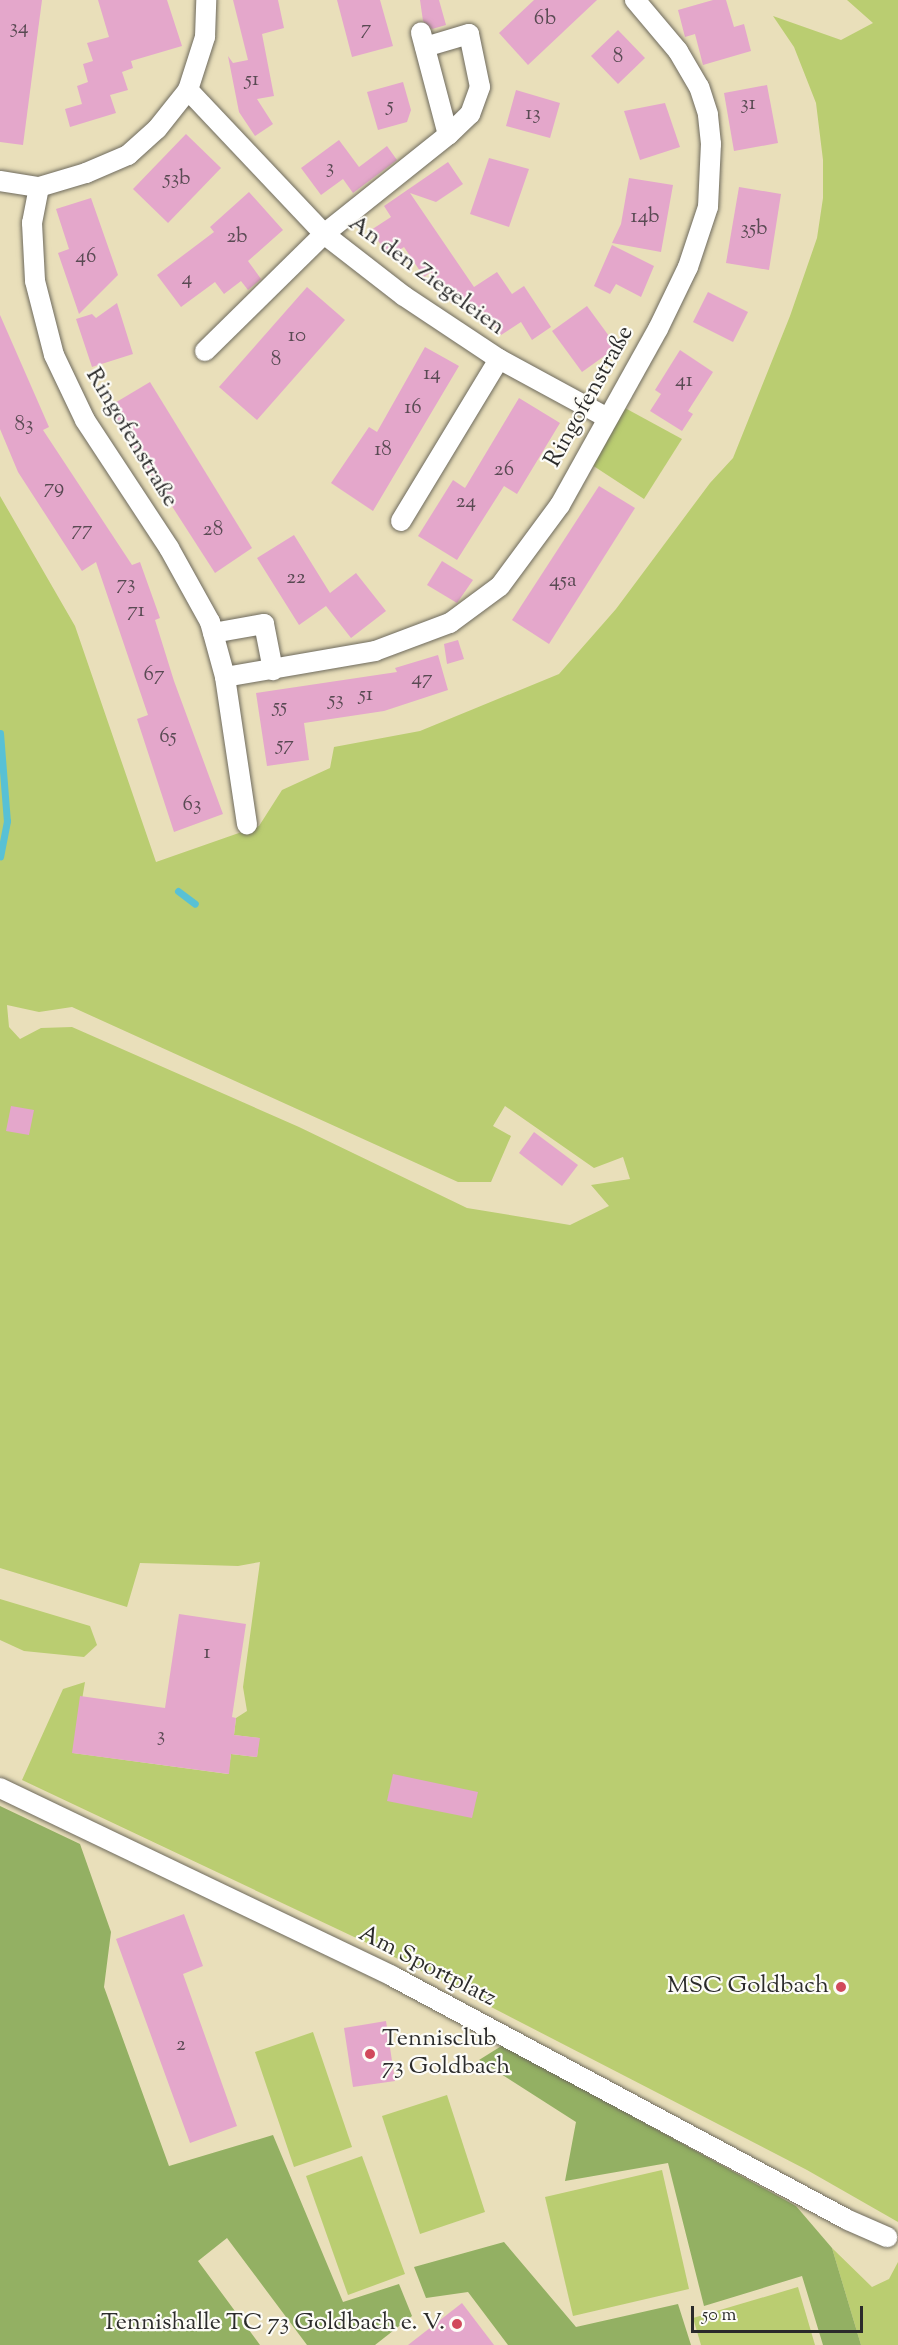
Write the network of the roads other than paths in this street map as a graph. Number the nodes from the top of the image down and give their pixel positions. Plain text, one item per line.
1 (206, 0) edge
2 (635, 0) edge
3 (188, 90) junction
4 (448, 135) junction
5 (0, 182) edge
6 (39, 187) junction
7 (324, 234) junction
8 (205, 351) dead end
9 (499, 359) junction
10 (606, 417) junction
11 (401, 521) dead end
12 (213, 633) junction
13 (273, 670) junction
14 (225, 677) junction
15 (247, 824) dead end
16 (0, 1788) edge
17 (887, 2237) dead end

1 - 3 street
2 - 10 street, Ringofenstraße
3 - 6 street
3 - 7 street, An den Ziegeleien
4 - 4 street, An den Ziegeleien
4 - 7 street, An den Ziegeleien
5 - 6 street
6 - 12 street, Ringofenstraße
7 - 8 street, An den Ziegeleien
7 - 9 street, An den Ziegeleien
9 - 10 street, An den Ziegeleien
9 - 11 street, An den Ziegeleien
10 - 13 street, Ringofenstraße
12 - 13 street
12 - 14 street, Ringofenstraße
13 - 14 street, Ringofenstraße
14 - 15 street, Ringofenstraße
16 - 17 street, Am Sportplatz

